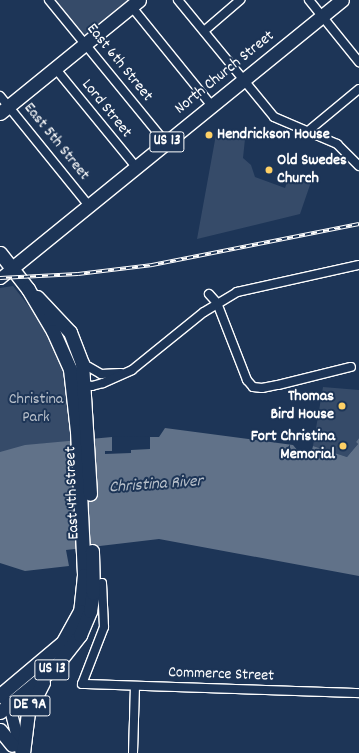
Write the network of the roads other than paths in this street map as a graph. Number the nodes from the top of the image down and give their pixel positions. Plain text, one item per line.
1 (49, 0) edge
2 (178, 0) edge
3 (240, 0) edge
4 (309, 0) edge
5 (342, 0) edge
6 (135, 3) edge
7 (322, 16) junction
8 (204, 31) junction
9 (85, 43) junction
10 (359, 62) edge
11 (55, 68) junction
12 (243, 81) junction
13 (359, 89) edge
14 (0, 96) edge
15 (212, 106) junction
16 (4, 110) edge
17 (307, 132) junction
18 (166, 143) junction
19 (359, 166) edge
20 (136, 168) junction
21 (89, 206) junction
22 (0, 253) edge
23 (359, 265) edge
24 (12, 268) junction
25 (0, 278) edge
26 (28, 289) junction
27 (209, 294) dead end
28 (217, 303) junction
29 (82, 363) junction
30 (351, 367) dead end
31 (132, 370) junction
32 (82, 388) junction
33 (102, 583) dead end
34 (83, 617) junction
35 (55, 667) junction
36 (135, 686) junction
37 (359, 693) edge
38 (0, 695) edge
39 (4, 709) edge
40 (0, 730) edge
41 (17, 751) edge
42 (133, 753) edge

1 - 9 street, East 6th Street
2 - 8 street
3 - 8 street
4 - 7 street
5 - 7 main road, North Church Street / US 13
6 - 9 main road
6 - 15 street
7 - 10 street
7 - 12 main road, North Church Street / US 13
8 - 12 street
9 - 11 main road
9 - 18 street, East 6th Street
11 - 16 main road
11 - 20 street, Lord Street
12 - 15 main road, North Church Street / US 13
12 - 17 street
13 - 17 street
14 - 16 street, East 5th Street
15 - 18 main road, North Church Street / US 13
16 - 21 street, East 5th Street
17 - 19 street
18 - 20 main road, North Church Street / US 13
20 - 21 main road, North Church Street / US 13
21 - 24 main road, North Church Street / US 13
22 - 24 main road, East 4th Street / US 13
23 - 28 street
24 - 25 main road, North Church Street
24 - 26 main road, East 4th Street / US 13
26 - 29 main road, East 4th Street / US 13
26 - 32 main road, East 4th Street / US 13
27 - 28 street
28 - 30 street
28 - 31 street
29 - 31 street
29 - 32 main road, East 4th Street / US 13
31 - 32 street
32 - 34 main road, East 4th Street / US 13
32 - 34 main road, East 4th Street / US 13
33 - 36 street, Commerce Street
34 - 35 main road, US 13
34 - 38 main road, US 13
35 - 39 main road, US 13
35 - 41 main road, DE 9A
36 - 37 street, Commerce Street
36 - 42 street
38 - 39 main road, DE 9A
39 - 41 main road, DE 9A
40 - 41 main road

